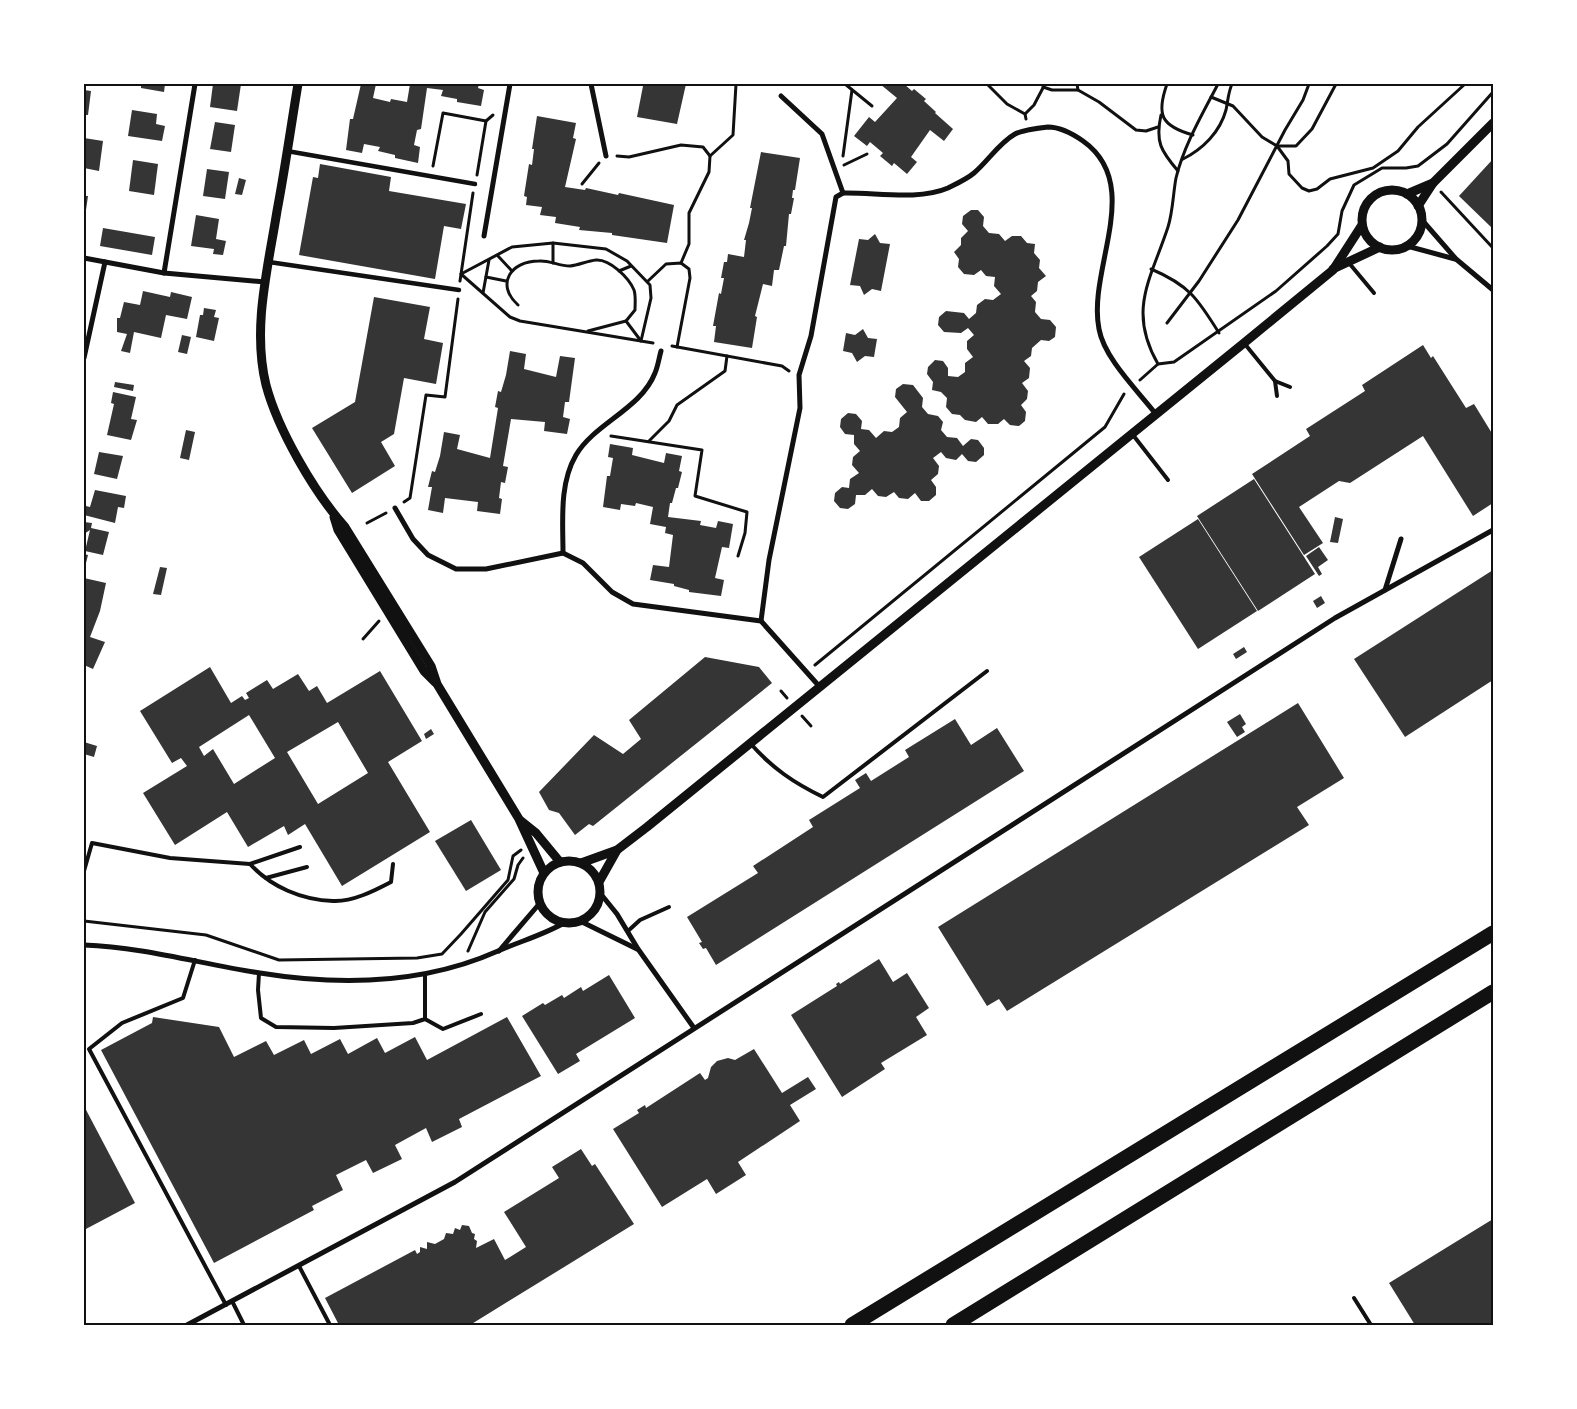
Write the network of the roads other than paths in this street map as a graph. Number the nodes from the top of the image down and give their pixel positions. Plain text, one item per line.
1 (196, 84) edge
2 (298, 84) edge
3 (510, 84) edge
4 (591, 84) edge
5 (781, 96) dead end
6 (1493, 123) edge
7 (287, 152) junction
8 (606, 156) road end
9 (1433, 183) junction
10 (475, 184) road end
11 (842, 193) junction
12 (1407, 194) junction
13 (1418, 206) junction
14 (1422, 220) junction
15 (1362, 225) junction
16 (484, 236) dead end
17 (1407, 246) junction
18 (1380, 247) junction
19 (84, 258) edge
20 (1456, 259) junction
21 (105, 262) junction
22 (269, 262) junction
23 (1349, 263) junction
24 (1333, 270) junction
25 (164, 273) junction
26 (265, 282) junction
27 (459, 290) road end
28 (1493, 290) edge
29 (1374, 294) dead end
30 (1244, 343) junction
31 (661, 350) dead end
32 (84, 358) edge
33 (1275, 381) junction
34 (1290, 387) dead end
35 (1277, 396) dead end
36 (1155, 414) junction
37 (1132, 433) junction
38 (1168, 480) dead end
39 (394, 508) road end
40 (1493, 530) edge
41 (1401, 539) dead end
42 (563, 553) junction
43 (1385, 590) junction
44 (761, 621) junction
45 (987, 671) dead end
46 (819, 686) junction
47 (750, 742) junction
48 (519, 819) junction
49 (300, 847) dead end
50 (617, 850) junction
51 (560, 862) junction
52 (582, 863) junction
53 (250, 864) junction
54 (393, 864) dead end
55 (307, 867) dead end
56 (84, 871) edge
57 (544, 873) junction
58 (266, 878) junction
59 (599, 882) junction
60 (600, 893) junction
61 (540, 902) junction
62 (669, 907) dead end
63 (580, 921) junction
64 (564, 923) junction
65 (628, 930) junction
66 (1493, 933) edge
67 (84, 945) edge
68 (638, 950) junction
69 (499, 951) junction
70 (195, 960) junction
71 (259, 973) junction
72 (425, 974) junction
73 (1493, 992) edge
74 (481, 1014) dead end
75 (425, 1019) junction
76 (694, 1028) junction
77 (299, 1266) junction
78 (1354, 1298) dead end
79 (232, 1302) junction
80 (226, 1305) junction
81 (196, 1323) edge
82 (187, 1325) edge
83 (244, 1325) edge
84 (330, 1325) edge
85 (852, 1325) edge
86 (953, 1325) edge
87 (1371, 1325) edge

1 - 25 street
2 - 7 street
3 - 16 street
4 - 8 street
5 - 11 street
6 - 9 street
7 - 10 street
7 - 22 street
9 - 12 street
9 - 13 street
11 - 36 street
11 - 44 street
12 - 13 street
12 - 15 street
13 - 14 street
14 - 17 street
14 - 20 street
15 - 18 street
15 - 24 street
17 - 18 street
17 - 20 street
18 - 23 street
19 - 21 street
20 - 28 street
21 - 25 street
21 - 32 street
22 - 26 street
22 - 27 street
23 - 24 street
23 - 29 lane
24 - 30 street
25 - 26 street
26 - 48 street
30 - 33 lane
30 - 36 street
31 - 42 street
33 - 34 lane
33 - 35 lane
36 - 37 street
37 - 38 lane
37 - 46 street
39 - 42 street
40 - 43 street
41 - 43 street
42 - 44 street
43 - 76 street
44 - 46 street
45 - 47 lane
46 - 47 street
47 - 50 street
48 - 51 street
48 - 57 street
49 - 53 lane
50 - 52 street
50 - 59 street
51 - 52 street
51 - 57 street
52 - 59 street
53 - 56 lane
53 - 58 lane
54 - 58 lane
55 - 58 lane
57 - 61 street
59 - 60 street
60 - 63 street
60 - 65 street
61 - 64 street
61 - 69 street
62 - 65 lane
63 - 64 street
63 - 68 street
64 - 69 street
65 - 68 street
66 - 85 highway
67 - 70 street
68 - 76 street
69 - 72 street
70 - 71 street
70 - 80 lane
71 - 72 street
71 - 75 lane
72 - 75 lane
73 - 86 highway
74 - 75 lane
76 - 77 street
77 - 79 street
77 - 84 lane
78 - 87 lane
79 - 80 street
79 - 83 lane
80 - 81 street
81 - 82 street

